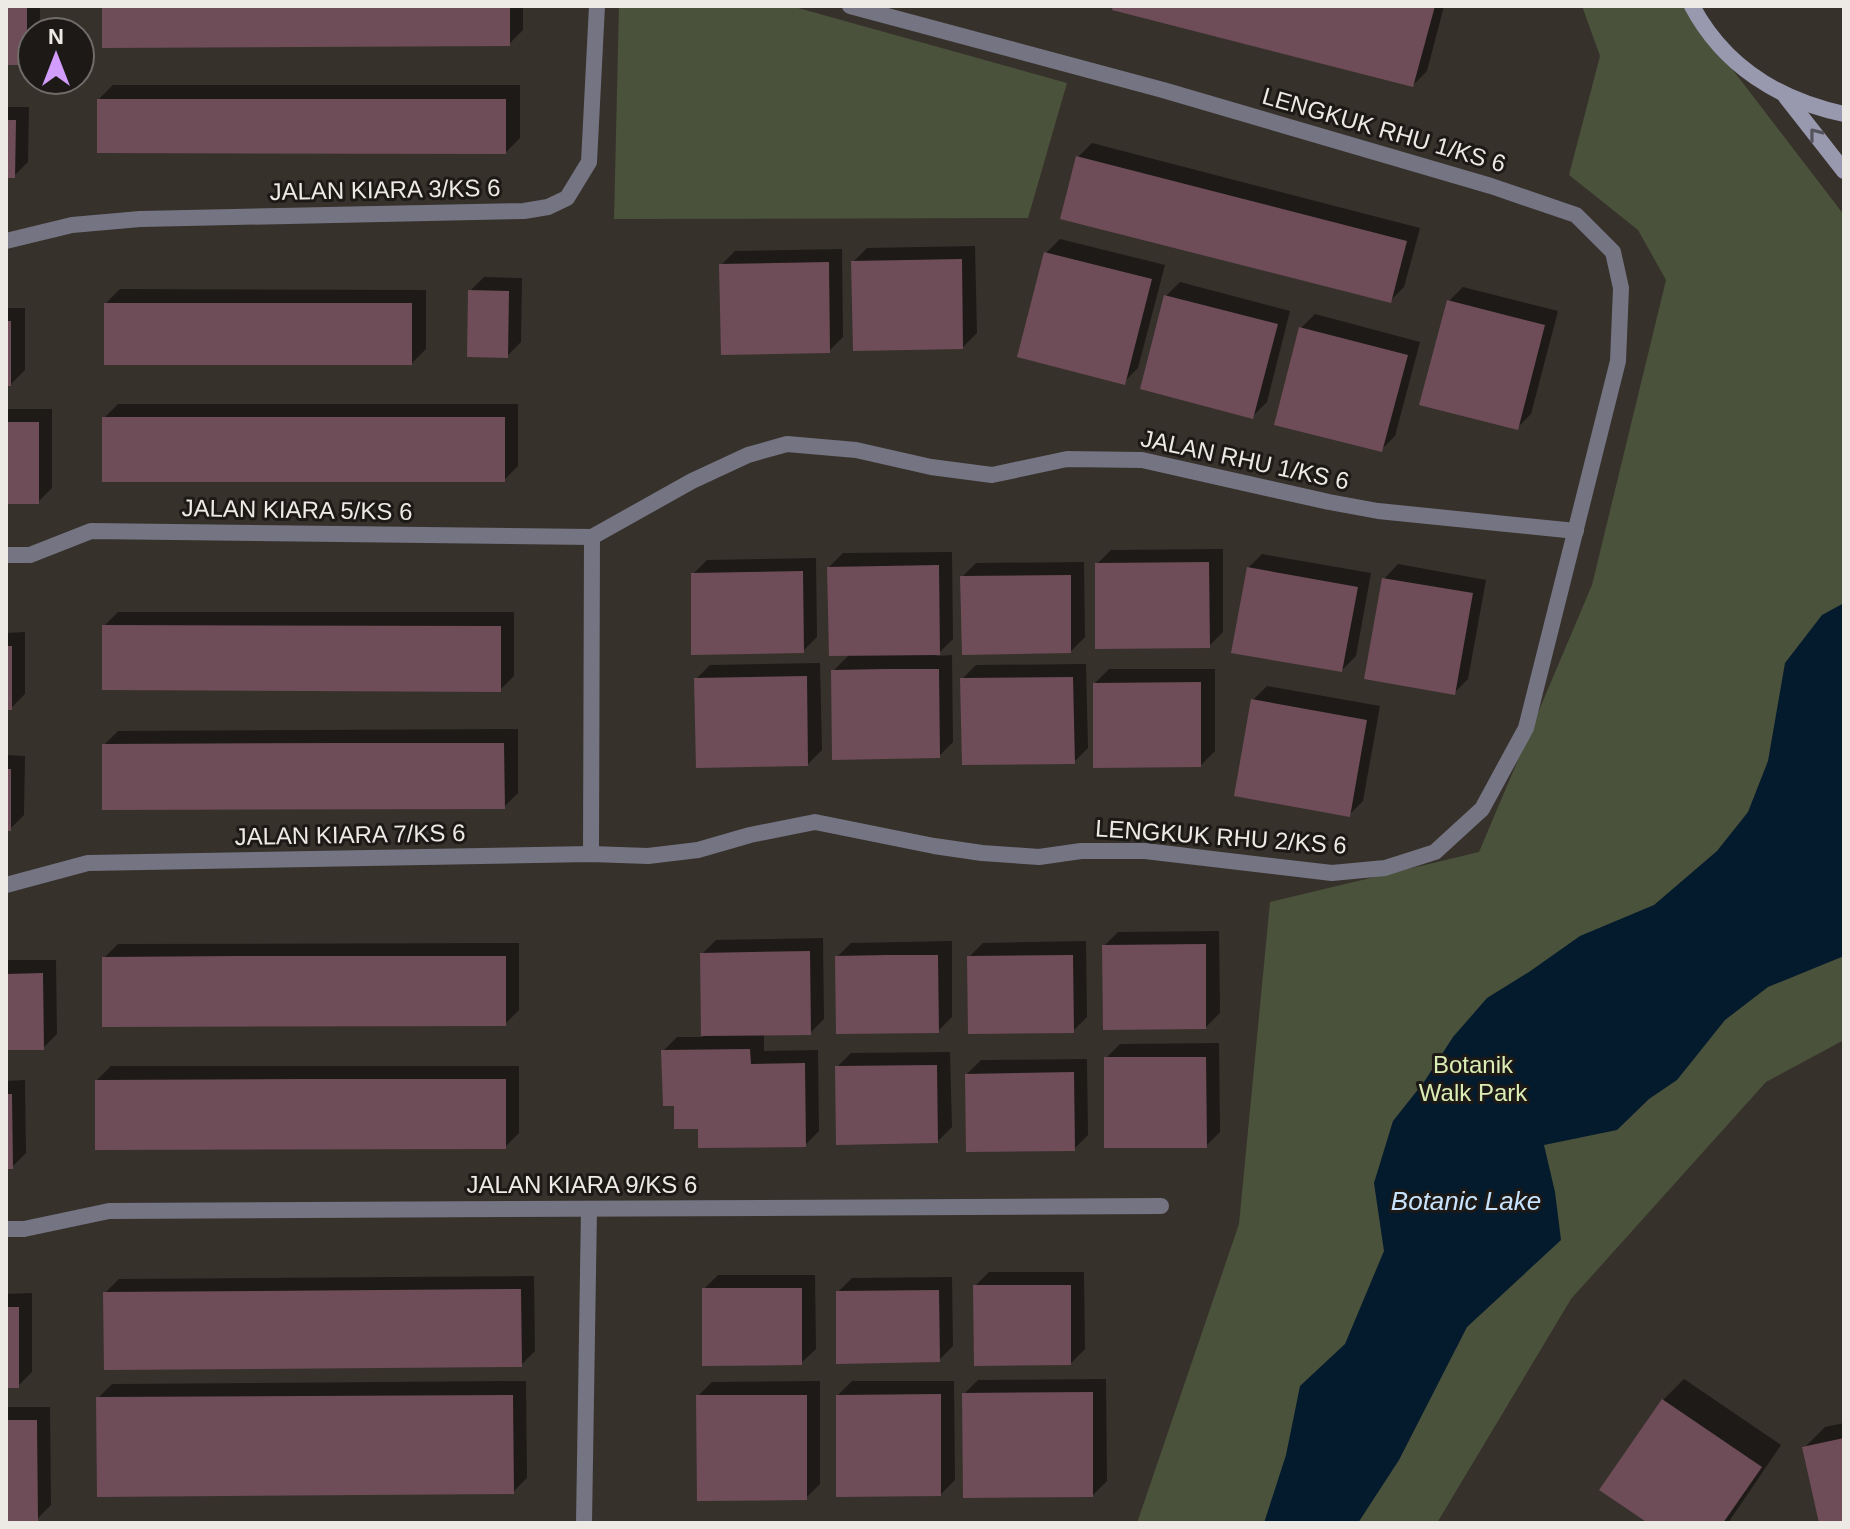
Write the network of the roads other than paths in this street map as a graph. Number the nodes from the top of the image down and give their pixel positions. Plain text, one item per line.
1 (597, 6) edge
2 (850, 6) edge
3 (1692, 6) edge
4 (1786, 97) junction
5 (1844, 114) edge
6 (1844, 171) edge
7 (6, 241) edge
8 (1576, 531) junction
9 (592, 537) junction
10 (6, 555) edge
11 (698, 850) joint
12 (591, 854) junction
13 (6, 885) edge
14 (1161, 1206) dead end
15 (589, 1209) junction
16 (6, 1229) edge
17 (584, 1523) edge

1 - 7 street, JALAN KIARA 3/KS 6
2 - 8 street, LENGKUK RHU 1/KS 6
3 - 4 main road
4 - 5 main road
6 -> 4 main road
8 - 9 street, JALAN RHU 1/KS 6
8 - 11 street, LENGKUK RHU 2/KS 6
9 - 10 street, JALAN KIARA 5/KS 6
9 - 12 street
11 - 12 street, JALAN KIARA 7/KS 6
12 - 13 street, JALAN KIARA 7/KS 6
14 - 15 street, JALAN KIARA 9/KS 6
15 - 16 street, JALAN KIARA 9/KS 6
15 - 17 street

